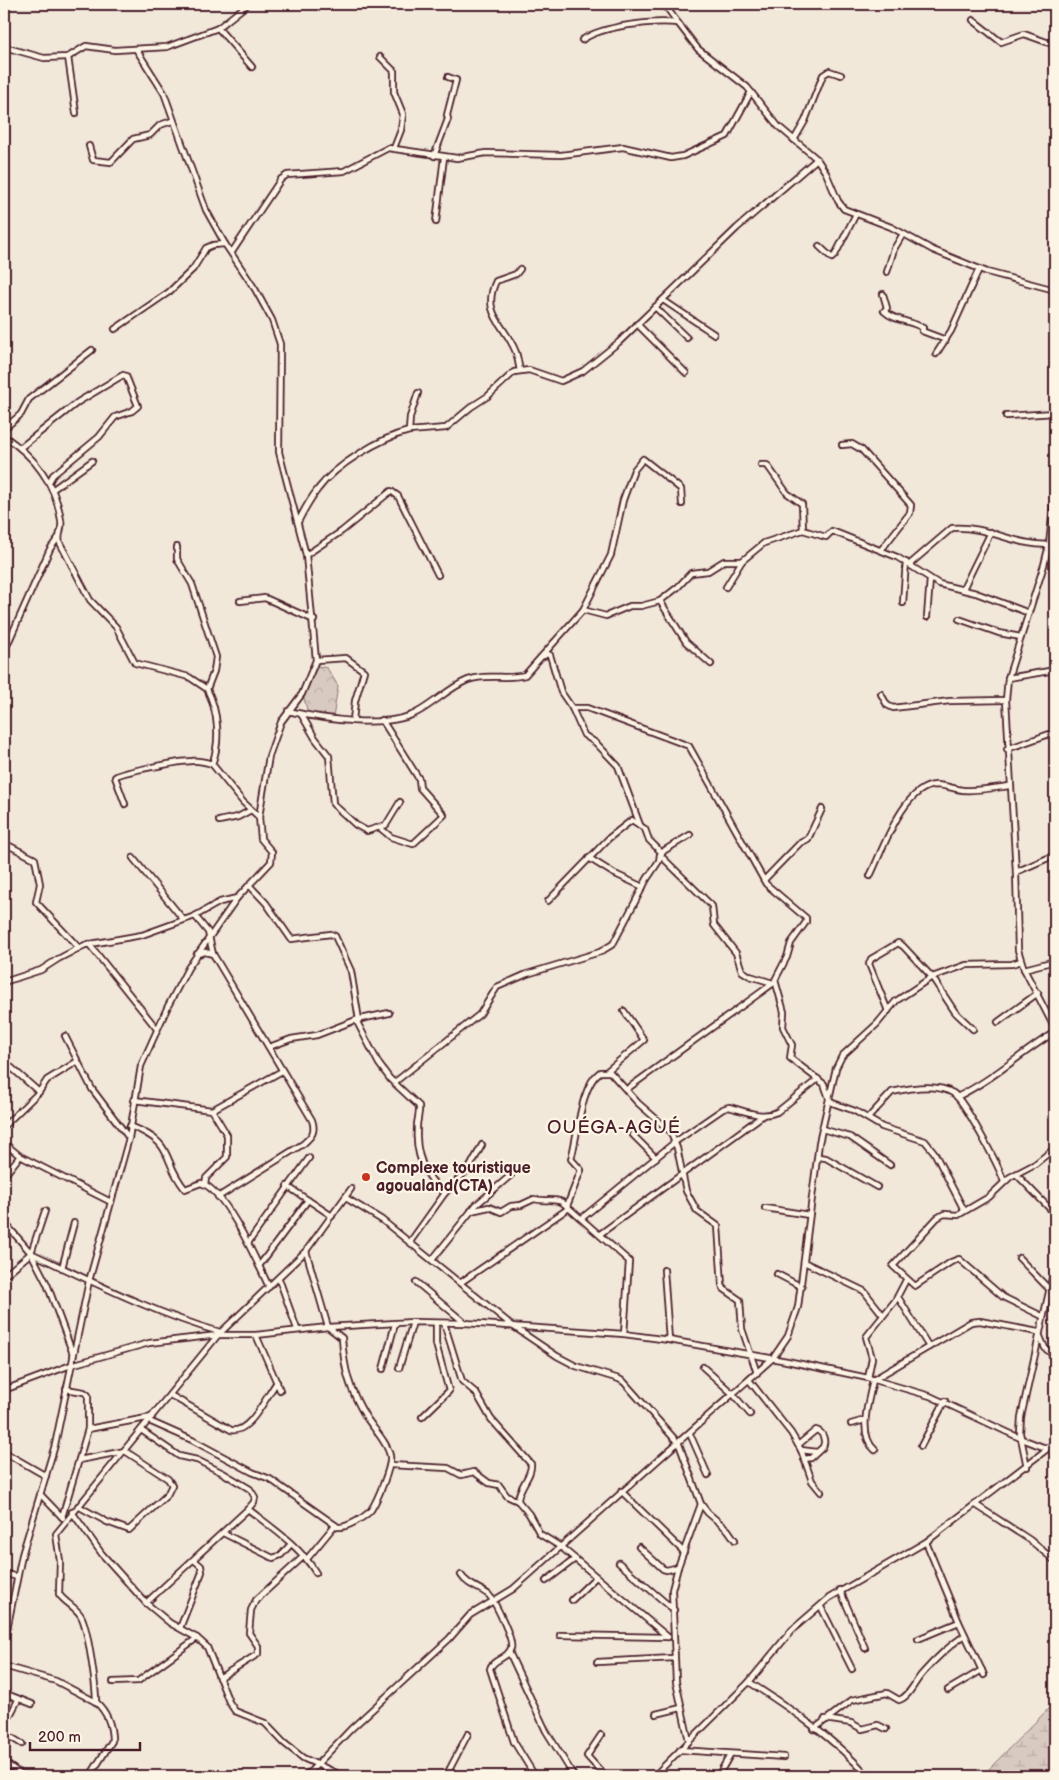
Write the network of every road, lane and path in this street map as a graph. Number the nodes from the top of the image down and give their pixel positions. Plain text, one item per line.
1 (248, 4) edge
2 (664, 4) edge
3 (973, 20) dead end
4 (678, 23) junction
5 (218, 28) junction
6 (582, 40) dead end
7 (1055, 45) edge
8 (4, 47) edge
9 (136, 49) junction
10 (68, 57) junction
11 (380, 57) dead end
12 (252, 67) dead end
13 (841, 75) dead end
14 (448, 77) dead end
15 (752, 92) junction
16 (76, 113) dead end
17 (172, 121) junction
18 (794, 140) junction
19 (89, 146) dead end
20 (394, 148) junction
21 (434, 156) junction
22 (444, 158) junction
23 (817, 159) junction
24 (856, 214) junction
25 (436, 222) dead end
26 (903, 234) junction
27 (225, 244) junction
28 (819, 246) dead end
29 (232, 252) junction
30 (520, 269) dead end
31 (979, 269) junction
32 (887, 272) dead end
33 (1055, 290) edge
34 (883, 294) dead end
35 (663, 300) junction
36 (655, 307) junction
37 (637, 324) junction
38 (115, 329) dead end
39 (714, 334) dead end
40 (687, 338) dead end
41 (946, 340) junction
42 (92, 350) dead end
43 (936, 354) dead end
44 (520, 370) junction
45 (686, 373) dead end
46 (418, 393) dead end
47 (1055, 413) edge
48 (1006, 416) dead end
49 (4, 429) edge
50 (409, 431) junction
51 (4, 436) edge
52 (842, 445) dead end
53 (20, 448) junction
54 (92, 461) dead end
55 (762, 465) dead end
56 (49, 482) junction
57 (52, 490) junction
58 (1055, 491) edge
59 (682, 504) dead end
60 (298, 522) junction
61 (803, 530) junction
62 (991, 532) junction
63 (58, 538) junction
64 (1049, 544) junction
65 (1055, 544) edge
66 (177, 547) dead end
67 (881, 550) junction
68 (306, 555) junction
69 (742, 561) junction
70 (908, 563) junction
71 (438, 575) dead end
72 (930, 579) junction
73 (726, 587) dead end
74 (963, 589) junction
75 (660, 600) junction
76 (240, 601) dead end
77 (903, 603) dead end
78 (583, 610) junction
79 (1029, 613) junction
80 (927, 617) dead end
81 (959, 619) dead end
82 (314, 620) junction
83 (1021, 637) junction
84 (4, 652) edge
85 (543, 656) junction
86 (316, 660) junction
87 (711, 664) dead end
88 (1055, 670) edge
89 (1008, 678) junction
90 (207, 689) junction
91 (881, 694) dead end
92 (1006, 700) junction
93 (572, 708) junction
94 (288, 711) junction
95 (301, 714) junction
96 (382, 720) junction
97 (353, 721) junction
98 (1055, 732) edge
99 (1008, 749) junction
100 (212, 764) junction
101 (1009, 786) junction
102 (400, 802) dead end
103 (125, 804) dead end
104 (822, 809) dead end
105 (251, 810) junction
106 (259, 817) junction
107 (219, 821) dead end
108 (640, 825) junction
109 (379, 828) junction
110 (690, 835) dead end
111 (4, 843) edge
112 (661, 854) junction
113 (1055, 855) edge
114 (133, 858) dead end
115 (589, 858) junction
116 (1016, 872) junction
117 (870, 876) dead end
118 (764, 880) junction
119 (249, 885) junction
120 (643, 887) junction
121 (237, 898) junction
122 (548, 901) dead end
123 (195, 916) junction
124 (183, 920) junction
125 (209, 935) junction
126 (89, 944) junction
127 (79, 948) junction
128 (197, 954) junction
129 (213, 954) junction
130 (1021, 961) junction
131 (1055, 962) edge
132 (1024, 969) junction
133 (932, 977) junction
134 (4, 982) edge
135 (774, 983) junction
136 (1038, 993) junction
137 (624, 1010) dead end
138 (888, 1011) junction
139 (390, 1013) dead end
140 (358, 1020) junction
141 (998, 1022) dead end
142 (973, 1028) dead end
143 (157, 1029) junction
144 (1055, 1031) edge
145 (65, 1036) dead end
146 (269, 1047) junction
147 (4, 1061) edge
148 (78, 1061) junction
149 (282, 1071) junction
150 (607, 1071) junction
151 (818, 1080) junction
152 (395, 1082) junction
153 (627, 1089) junction
154 (39, 1092) junction
155 (957, 1096) junction
156 (134, 1100) junction
157 (830, 1102) junction
158 (212, 1110) junction
159 (762, 1116) junction
160 (868, 1118) junction
161 (4, 1126) edge
162 (130, 1126) junction
163 (822, 1129) junction
164 (633, 1135) dead end
165 (128, 1138) junction
166 (675, 1142) junction
167 (4, 1143) edge
168 (482, 1145) dead end
169 (1055, 1148) edge
170 (20, 1156) junction
171 (818, 1157) junction
172 (309, 1158) dead end
173 (656, 1158) junction
174 (890, 1165) dead end
175 (682, 1172) junction
176 (511, 1174) dead end
177 (1016, 1174) junction
178 (4, 1176) edge
179 (1004, 1182) junction
180 (204, 1184) junction
181 (287, 1186) junction
182 (877, 1187) dead end
183 (352, 1189) dead end
184 (445, 1193) junction
185 (218, 1196) junction
186 (346, 1198) junction
187 (308, 1200) junction
188 (111, 1202) junction
189 (568, 1207) junction
190 (766, 1208) dead end
191 (964, 1210) junction
192 (45, 1211) dead end
193 (471, 1211) junction
194 (1055, 1214) edge
195 (332, 1216) junction
196 (809, 1216) junction
197 (582, 1218) junction
198 (4, 1222) edge
199 (74, 1223) dead end
200 (600, 1234) junction
201 (410, 1242) junction
202 (248, 1243) junction
203 (306, 1251) junction
204 (31, 1253) junction
205 (1019, 1258) dead end
206 (432, 1260) junction
207 (804, 1262) junction
208 (1055, 1265) edge
209 (259, 1266) junction
210 (62, 1268) junction
211 (664, 1270) dead end
212 (777, 1274) dead end
213 (4, 1276) edge
214 (279, 1279) junction
215 (89, 1280) junction
216 (906, 1280) junction
217 (416, 1282) dead end
218 (460, 1283) junction
219 (269, 1287) junction
220 (802, 1287) junction
221 (1049, 1289) junction
222 (898, 1296) junction
223 (883, 1315) junction
224 (1042, 1316) junction
225 (413, 1322) junction
226 (436, 1322) junction
227 (444, 1323) junction
228 (465, 1323) junction
229 (395, 1324) junction
230 (328, 1327) junction
231 (514, 1327) junction
232 (297, 1329) junction
233 (1038, 1332) junction
234 (219, 1334) junction
235 (624, 1334) junction
236 (256, 1335) junction
237 (669, 1340) junction
238 (929, 1347) junction
239 (73, 1354) junction
240 (750, 1354) junction
241 (1055, 1357) edge
242 (774, 1358) junction
243 (71, 1365) junction
244 (703, 1367) dead end
245 (399, 1368) dead end
246 (383, 1369) dead end
247 (757, 1372) junction
248 (868, 1378) junction
249 (749, 1380) junction
250 (873, 1380) junction
251 (277, 1382) junction
252 (66, 1388) junction
253 (4, 1390) edge
254 (280, 1390) dead end
255 (734, 1394) junction
256 (170, 1395) junction
257 (945, 1401) junction
258 (750, 1414) dead end
259 (154, 1416) junction
260 (422, 1417) dead end
261 (865, 1420) junction
262 (149, 1422) junction
263 (851, 1424) dead end
264 (88, 1429) junction
265 (141, 1430) junction
266 (690, 1434) junction
267 (1022, 1439) junction
268 (1055, 1443) edge
269 (679, 1444) junction
270 (921, 1446) dead end
271 (800, 1448) junction
272 (1049, 1448) junction
273 (1055, 1448) edge
274 (125, 1450) junction
275 (875, 1450) dead end
276 (4, 1452) edge
277 (817, 1452) junction
278 (804, 1459) junction
279 (79, 1460) junction
280 (390, 1465) junction
281 (1027, 1467) junction
282 (708, 1475) dead end
283 (46, 1476) junction
284 (621, 1491) junction
285 (821, 1492) dead end
286 (40, 1494) junction
287 (518, 1501) junction
288 (702, 1504) junction
289 (976, 1505) junction
290 (78, 1506) junction
291 (248, 1510) junction
292 (72, 1512) junction
293 (64, 1519) junction
294 (335, 1525) junction
295 (223, 1533) junction
296 (735, 1540) dead end
297 (926, 1542) junction
298 (292, 1544) junction
299 (561, 1547) junction
300 (639, 1547) dead end
301 (684, 1552) junction
302 (306, 1558) junction
303 (575, 1559) junction
304 (194, 1560) junction
305 (1055, 1561) edge
306 (619, 1563) dead end
307 (678, 1567) junction
308 (4, 1573) edge
309 (316, 1573) dead end
310 (461, 1575) dead end
311 (17, 1577) junction
312 (596, 1578) junction
313 (546, 1581) dead end
314 (840, 1590) junction
315 (572, 1600) dead end
316 (494, 1601) junction
317 (146, 1603) junction
318 (821, 1607) junction
319 (674, 1610) junction
320 (959, 1622) junction
321 (180, 1628) junction
322 (560, 1635) dead end
323 (965, 1635) junction
324 (671, 1637) junction
325 (197, 1638) junction
326 (918, 1638) dead end
327 (4, 1644) edge
328 (865, 1648) dead end
329 (509, 1652) junction
330 (674, 1658) junction
331 (597, 1662) dead end
332 (4, 1666) edge
333 (852, 1669) dead end
334 (982, 1670) junction
335 (984, 1676) dead end
336 (218, 1678) junction
337 (113, 1682) dead end
338 (749, 1682) junction
339 (948, 1690) dead end
340 (4, 1693) edge
341 (18, 1700) junction
342 (96, 1702) junction
343 (32, 1704) dead end
344 (681, 1708) junction
345 (656, 1714) dead end
346 (825, 1719) junction
347 (4, 1727) edge
348 (814, 1728) junction
349 (886, 1729) dead end
350 (4, 1733) edge
351 (468, 1734) dead end
352 (600, 1735) dead end
353 (689, 1741) junction
354 (22, 1744) dead end
355 (680, 1750) junction
356 (730, 1755) junction
357 (784, 1757) dead end
358 (4, 1762) edge
359 (316, 1766) junction
360 (23, 1776) edge
361 (90, 1776) edge
362 (306, 1776) edge
363 (343, 1776) edge
364 (446, 1776) edge
365 (535, 1776) edge
366 (574, 1776) edge
367 (605, 1776) edge
368 (654, 1776) edge
369 (718, 1776) edge
370 (868, 1776) edge

1 - 5 street
2 - 4 street
3 - 7 street
4 - 6 street
4 - 15 street
5 - 9 street
5 - 12 street
8 - 10 street
9 - 10 street
9 - 17 street
10 - 16 street
11 - 20 street
13 - 18 street
14 - 21 street
15 - 18 street
15 - 22 street
17 - 19 street
17 - 27 street
18 - 23 street
20 - 21 street
20 - 29 street
21 - 22 street
22 - 25 street
23 - 24 street
23 - 35 street
24 - 26 street
24 - 28 street
26 - 31 street
26 - 32 street
27 - 29 street
27 - 38 street
29 - 60 street
30 - 44 street
31 - 33 street
31 - 41 street
34 - 41 street
35 - 36 street
35 - 39 street
36 - 37 street
36 - 40 street
37 - 44 street
37 - 45 street
41 - 43 street
42 - 49 street
44 - 50 street
46 - 50 street
47 - 48 street
50 - 60 street
51 - 53 street
52 - 67 street
53 - 56 street
53 - 56 street
54 - 57 street
55 - 61 street
56 - 57 street
57 - 63 street
58 - 64 street
59 - 78 street
60 - 68 street
61 - 67 street
61 - 69 street
62 - 64 street
62 - 70 street
62 - 74 street
63 - 84 street
63 - 90 street
64 - 65 street
64 - 79 street
66 - 90 street
67 - 70 street
68 - 71 street
68 - 82 street
69 - 73 street
69 - 75 street
70 - 72 street
70 - 77 street
72 - 74 street
72 - 80 street
74 - 79 street
75 - 78 street
75 - 87 street
76 - 82 street
78 - 85 street
79 - 83 street
81 - 83 street
82 - 86 street
83 - 89 street
85 - 93 street
85 - 96 street
86 - 94 street
86 - 97 street
88 - 89 street
89 - 92 street
90 - 100 street
91 - 92 street
92 - 99 street
93 - 108 street
93 - 118 street
94 - 95 street
94 - 106 street
95 - 97 street
95 - 109 street
96 - 97 street
96 - 109 street
98 - 99 street
99 - 101 street
100 - 103 street
100 - 105 street
101 - 116 street
101 - 117 street
102 - 109 street
104 - 118 street
105 - 106 street
105 - 107 street
106 - 119 street
108 - 112 street
108 - 115 street
110 - 112 street
111 - 127 street
112 - 120 street
112 - 135 street
113 - 116 street
114 - 124 street
115 - 120 street
115 - 122 street
116 - 130 street
118 - 135 street
119 - 121 street
119 - 140 street
120 - 152 street
121 - 123 street
121 - 125 street
123 - 124 street
123 - 125 street
124 - 126 street
125 - 128 street
125 - 129 street
126 - 127 street
126 - 143 street
127 - 134 street
128 - 129 street
128 - 143 street
129 - 146 street
130 - 132 street
130 - 133 street
131 - 132 street
132 - 136 street
133 - 138 street
133 - 138 street
133 - 142 street
135 - 151 street
135 - 153 street
136 - 141 street
136 - 144 street
137 - 150 street
138 - 157 street
139 - 140 street
140 - 146 street
140 - 152 street
143 - 156 street
144 - 155 street
145 - 148 street
146 - 149 street
147 - 154 street
148 - 154 street
148 - 165 street
149 - 158 street
149 - 185 street
150 - 153 street
150 - 189 street
151 - 157 street
151 - 159 street
152 - 184 street
153 - 166 street
154 - 161 street
155 - 160 street
155 - 179 street
156 - 158 street
156 - 162 street
157 - 160 street
157 - 163 street
158 - 180 street
159 - 166 street
159 - 175 street
160 - 191 street
162 - 165 street
162 - 180 street
163 - 171 street
163 - 174 street
164 - 173 street
165 - 188 street
166 - 173 street
166 - 175 street
167 - 170 street
168 - 184 street
169 - 177 street
170 - 178 street
170 - 188 street
171 - 182 street
171 - 196 street
172 - 181 street
173 - 197 street
175 - 200 street
175 - 240 street
176 - 193 street
177 - 179 street
177 - 194 street
179 - 191 street
180 - 185 street
181 - 187 street
181 - 202 street
183 - 186 street
184 - 201 street
185 - 202 street
186 - 195 street
186 - 201 street
187 - 195 street
187 - 209 street
188 - 215 street
189 - 193 street
189 - 197 street
189 - 218 street
190 - 196 street
191 - 216 street
192 - 204 street
193 - 206 street
195 - 203 street
196 - 207 street
197 - 200 street
198 - 204 street
199 - 210 street
200 - 235 street
201 - 206 street
202 - 209 street
203 - 214 street
203 - 230 street
204 - 210 street
204 - 213 street
204 - 239 street
205 - 221 street
206 - 218 street
207 - 220 street
207 - 223 street
208 - 221 street
209 - 219 street
210 - 215 street
211 - 237 street
212 - 220 street
214 - 219 street
214 - 232 street
215 - 234 street
215 - 239 street
216 - 222 street
216 - 224 street
217 - 228 street
218 - 231 street
219 - 234 street
220 - 242 street
221 - 224 street
222 - 223 street
222 - 238 street
223 - 248 street
224 - 233 street
225 - 226 street
225 - 229 street
225 - 245 street
226 - 227 street
226 - 260 street
227 - 228 street
227 - 287 street
228 - 231 street
229 - 230 street
229 - 246 street
230 - 232 street
230 - 280 street
231 - 235 street
231 - 269 street
232 - 236 street
233 - 238 street
233 - 241 street
233 - 267 street
234 - 236 street
234 - 243 street
234 - 256 street
235 - 237 street
236 - 251 street
237 - 240 street
238 - 250 street
239 - 243 street
240 - 242 street
240 - 247 street
242 - 247 street
242 - 248 street
243 - 252 street
243 - 253 street
244 - 255 street
247 - 249 street
248 - 250 street
249 - 255 street
249 - 271 street
250 - 257 street
250 - 261 street
251 - 254 street
251 - 256 street
252 - 264 street
252 - 283 street
255 - 258 street
255 - 266 street
256 - 259 street
257 - 267 street
257 - 270 street
259 - 262 street
259 - 264 street
261 - 263 street
261 - 275 street
262 - 265 street
262 - 294 street
264 - 279 street
265 - 274 street
265 - 291 street
266 - 269 street
266 - 282 street
267 - 272 street
267 - 281 street
268 - 272 street
269 - 284 street
269 - 288 street
271 - 277 street
271 - 277 street
271 - 278 street
272 - 273 street
272 - 281 street
274 - 279 street
274 - 290 street
274 - 290 street
276 - 283 street
277 - 278 street
278 - 285 street
279 - 293 street
280 - 287 street
280 - 294 street
281 - 289 street
283 - 286 street
284 - 299 street
284 - 301 street
286 - 293 street
286 - 311 street
287 - 299 street
288 - 296 street
288 - 301 street
289 - 297 street
289 - 305 street
290 - 292 street
291 - 295 street
291 - 298 street
292 - 293 street
292 - 317 street
293 - 342 street
294 - 302 street
295 - 298 street
295 - 304 street
297 - 314 street
297 - 320 street
298 - 302 street
299 - 303 street
299 - 316 street
300 - 307 street
301 - 307 street
302 - 309 street
302 - 336 street
303 - 312 street
303 - 313 street
304 - 317 street
304 - 321 street
306 - 319 street
307 - 319 street
308 - 311 street
310 - 316 street
311 - 327 street
312 - 315 street
312 - 324 street
314 - 318 street
314 - 328 street
316 - 329 street
316 - 359 street
317 - 321 street
318 - 333 street
318 - 338 street
319 - 324 street
320 - 323 street
320 - 326 street
321 - 325 street
322 - 324 street
323 - 334 street
323 - 346 street
324 - 330 street
325 - 336 street
325 - 337 street
329 - 365 street
329 - 366 street
330 - 331 street
330 - 344 street
332 - 342 street
334 - 335 street
334 - 339 street
336 - 359 street
338 - 348 street
338 - 353 street
340 - 341 street
341 - 343 street
341 - 347 street
342 - 361 street
344 - 345 street
344 - 353 street
346 - 348 street
346 - 349 street
348 - 370 street
350 - 354 street
351 - 364 street
352 - 367 street
353 - 355 street
355 - 356 street
355 - 368 street
356 - 357 street
356 - 369 street
358 - 360 street
359 - 362 street
359 - 363 street

